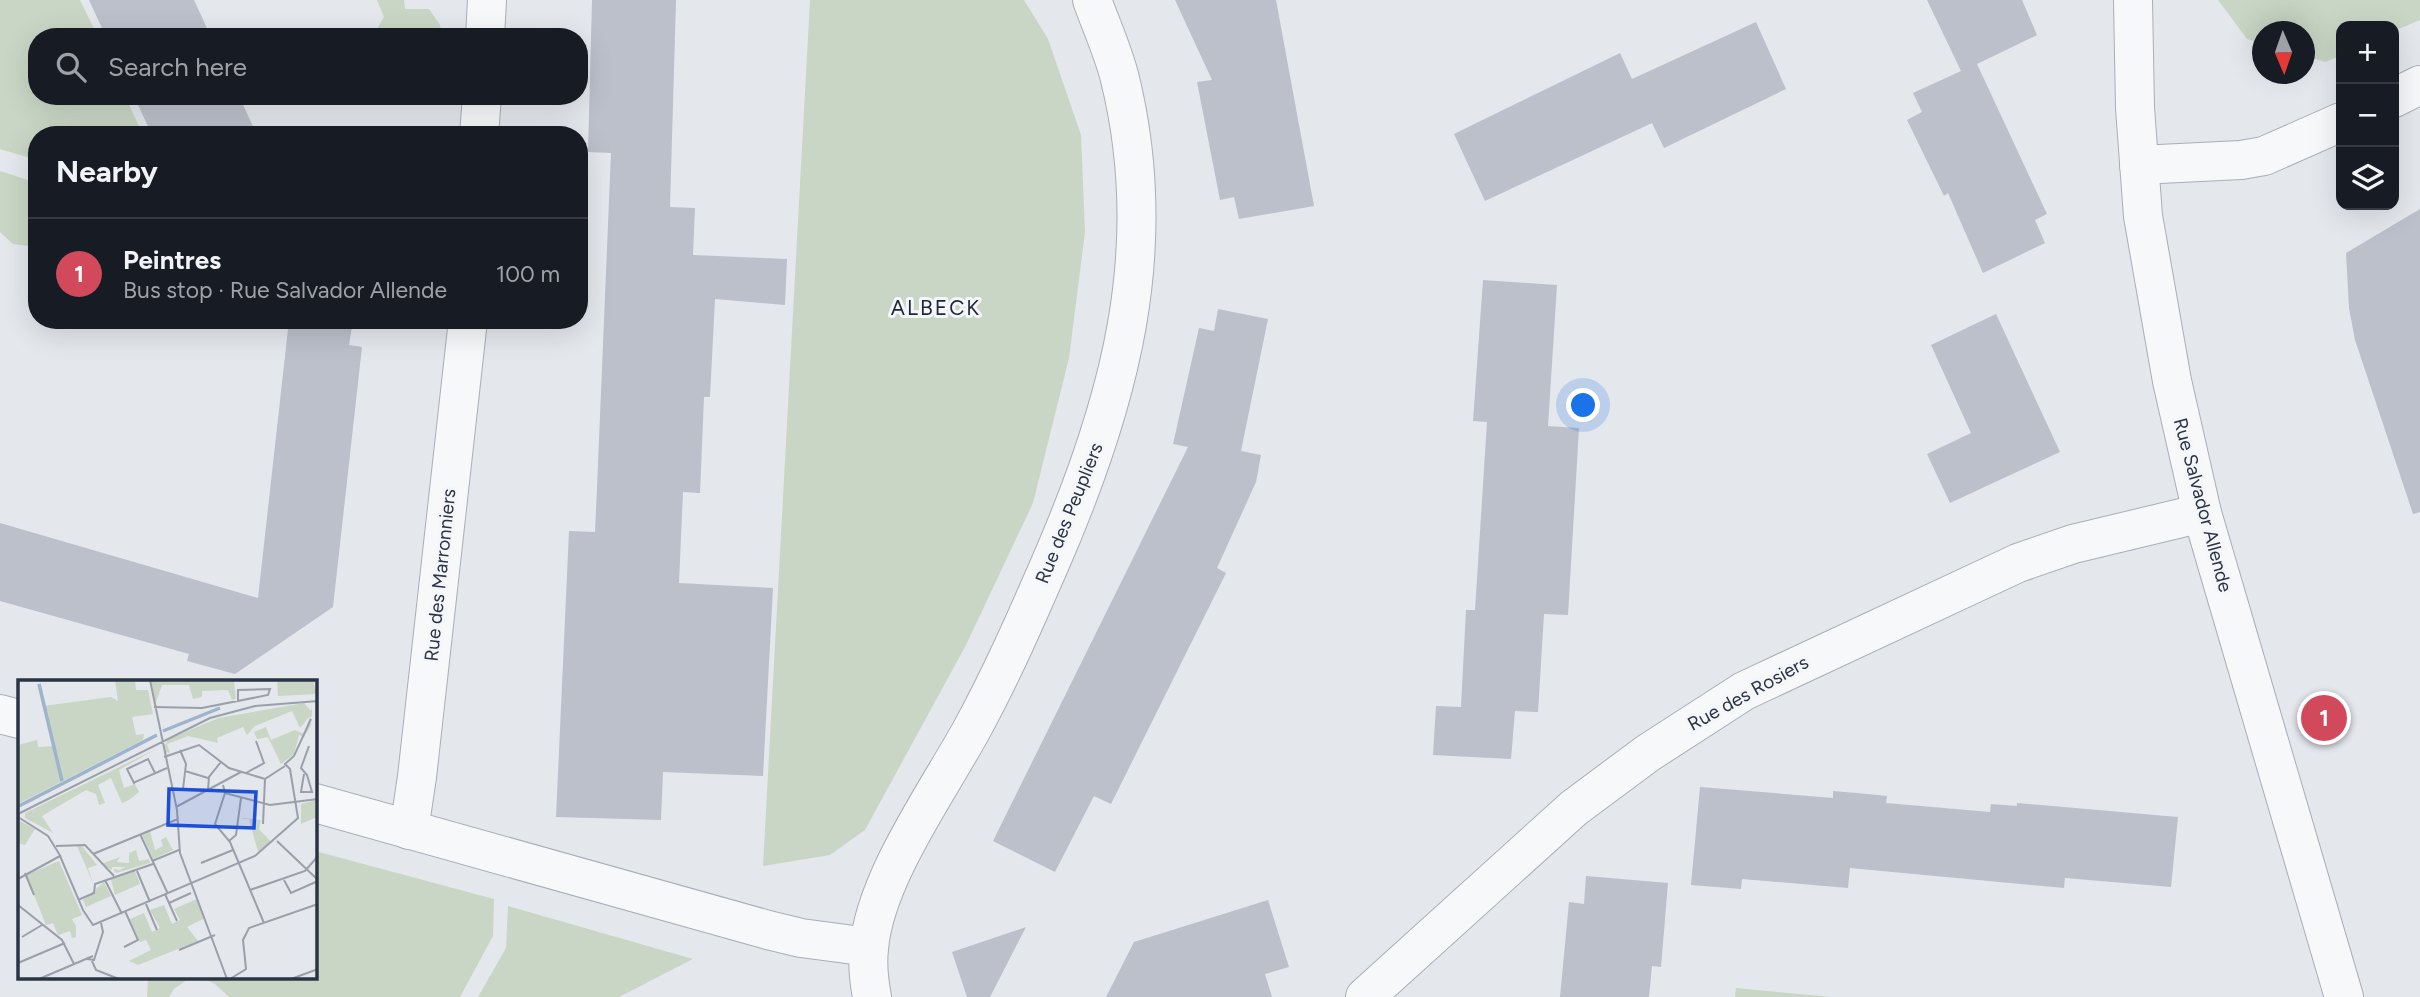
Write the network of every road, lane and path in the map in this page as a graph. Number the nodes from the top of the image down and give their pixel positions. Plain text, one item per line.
1 (487, 0) edge
2 (1092, 0) edge
3 (2133, 0) edge
4 (485, 28) edge
5 (2420, 85) edge
6 (2399, 96) edge
7 (481, 105) edge
8 (2336, 124) edge
9 (480, 126) edge
10 (2138, 165) junction
11 (467, 329) edge
12 (2202, 513) junction
13 (0, 714) edge
14 (18, 719) edge
15 (317, 804) edge
16 (409, 830) junction
17 (869, 947) junction
18 (872, 997) edge
19 (1365, 997) edge
20 (2344, 997) edge

1 - 4 street
2 - 17 street, Rue des Peupliers
3 - 10 street, Rue Salvador Allende
5 - 6 street
7 - 9 street
8 - 10 street
10 - 12 street, Rue Salvador Allende
11 - 16 street, Rue des Marronniers
12 - 19 street, Rue des Rosiers
12 - 20 street, Rue Salvador Allende
13 - 14 street
15 - 16 street
16 - 17 street
17 - 18 street, Rue des Peupliers

